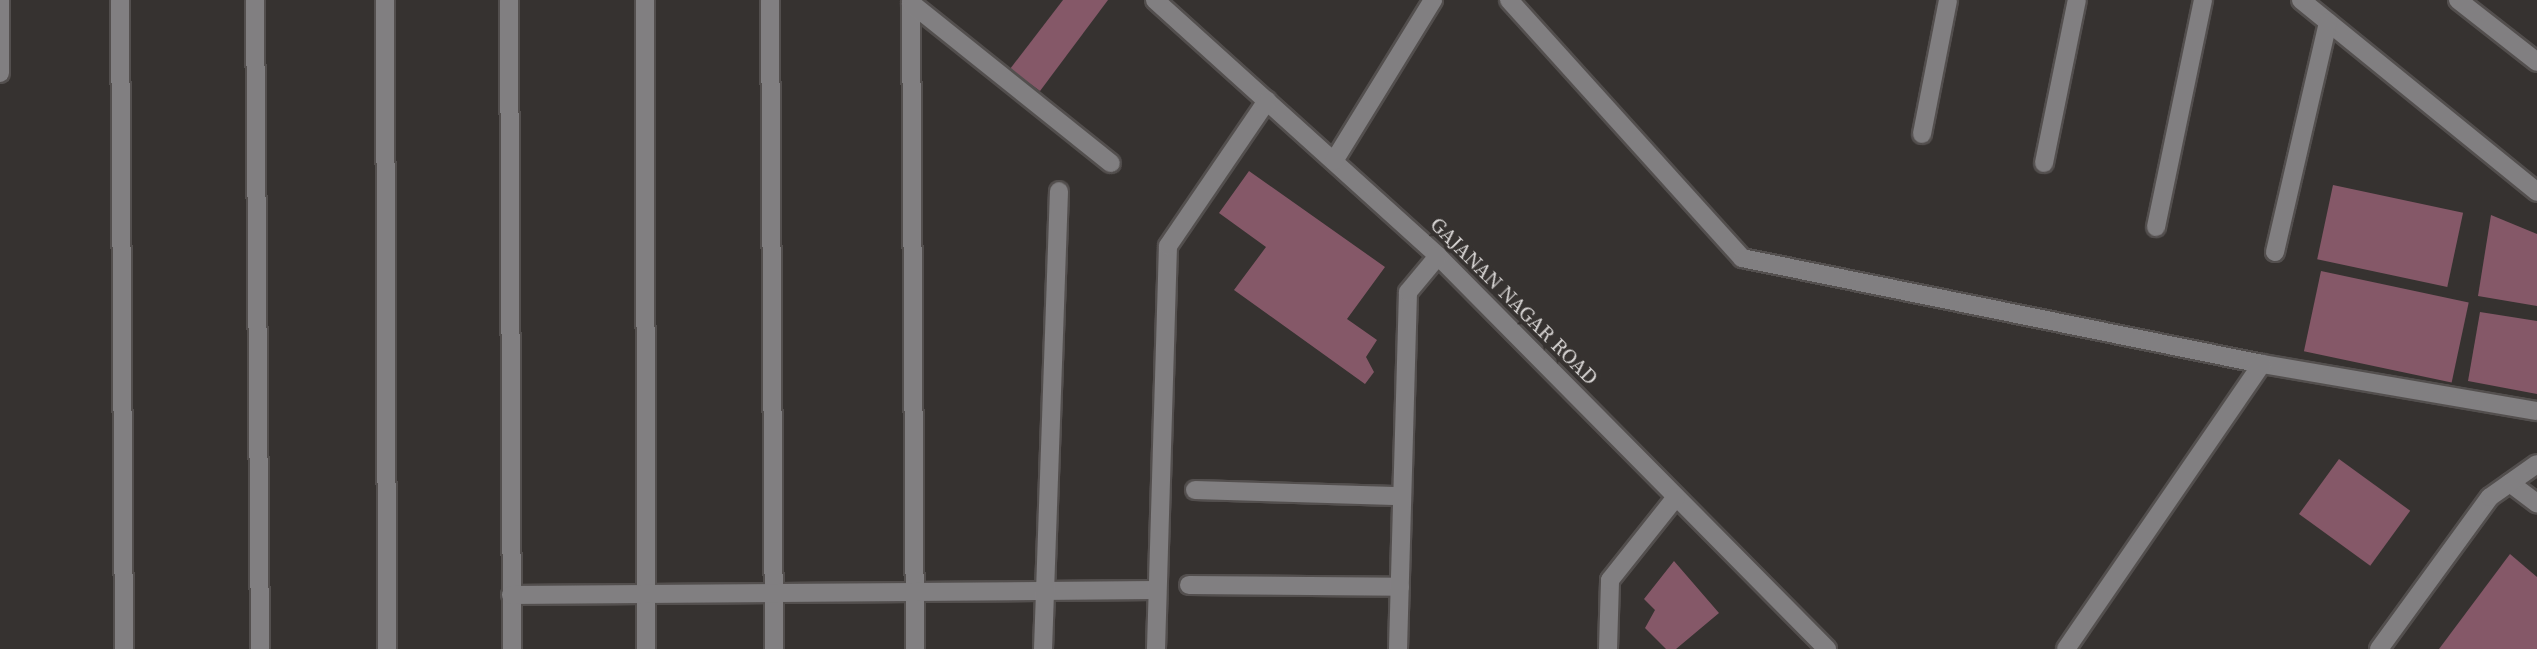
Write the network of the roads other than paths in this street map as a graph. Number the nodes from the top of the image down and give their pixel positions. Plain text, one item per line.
1 (0, 0) edge
2 (120, 0) edge
3 (255, 0) edge
4 (385, 0) edge
5 (509, 0) edge
6 (645, 0) edge
7 (770, 0) edge
8 (1155, 0) edge
9 (1433, 0) edge
10 (1509, 0) edge
11 (1948, 0) edge
12 (2077, 0) edge
13 (2203, 0) edge
14 (2301, 0) edge
15 (2458, 0) edge
16 (911, 1) edge
17 (2328, 22) junction
18 (2537, 62) edge
19 (0, 73) edge
20 (1267, 101) junction
21 (1922, 134) dead end
22 (1334, 161) junction
23 (1111, 163) dead end
24 (2044, 163) dead end
25 (1059, 191) dead end
26 (2537, 192) edge
27 (2156, 227) dead end
28 (2275, 252) dead end
29 (1438, 256) junction
30 (2262, 364) junction
31 (2537, 411) edge
32 (2537, 464) edge
33 (2511, 483) junction
34 (1195, 490) dead end
35 (1402, 496) junction
36 (1676, 497) junction
37 (2537, 503) edge
38 (1189, 585) dead end
39 (1400, 587) junction
40 (1155, 590) junction
41 (1043, 591) junction
42 (915, 592) junction
43 (646, 594) junction
44 (773, 594) junction
45 (511, 595) junction
46 (124, 649) edge
47 (260, 649) edge
48 (387, 649) edge
49 (512, 649) edge
50 (646, 649) edge
51 (774, 649) edge
52 (915, 649) edge
53 (1043, 649) edge
54 (1156, 649) edge
55 (1398, 649) edge
56 (1608, 649) edge
57 (1827, 649) edge
58 (2066, 649) edge
59 (2379, 649) edge

1 - 19 street
2 - 46 street
3 - 47 street
4 - 48 street
5 - 45 street
6 - 43 street
7 - 44 street
8 - 20 street, GAJANAN NAGAR ROAD
9 - 22 street
10 - 30 street
11 - 21 street
12 - 24 street
13 - 27 street
14 - 17 street
15 - 18 street
16 - 23 street
16 - 42 street
17 - 26 street
17 - 28 street
20 - 22 street, GAJANAN NAGAR ROAD
20 - 40 street
22 - 29 street, GAJANAN NAGAR ROAD
25 - 41 street
29 - 35 street
29 - 36 street, GAJANAN NAGAR ROAD
30 - 31 street
30 - 58 street
32 - 33 street
33 - 37 street
33 - 59 street
34 - 35 street
35 - 39 street
36 - 56 street
36 - 57 street, GAJANAN NAGAR ROAD
38 - 39 street
39 - 55 street
40 - 41 street
40 - 54 street
41 - 42 street
41 - 53 street
42 - 44 street
42 - 52 street
43 - 44 street
43 - 45 street
43 - 50 street
44 - 51 street
45 - 49 street

